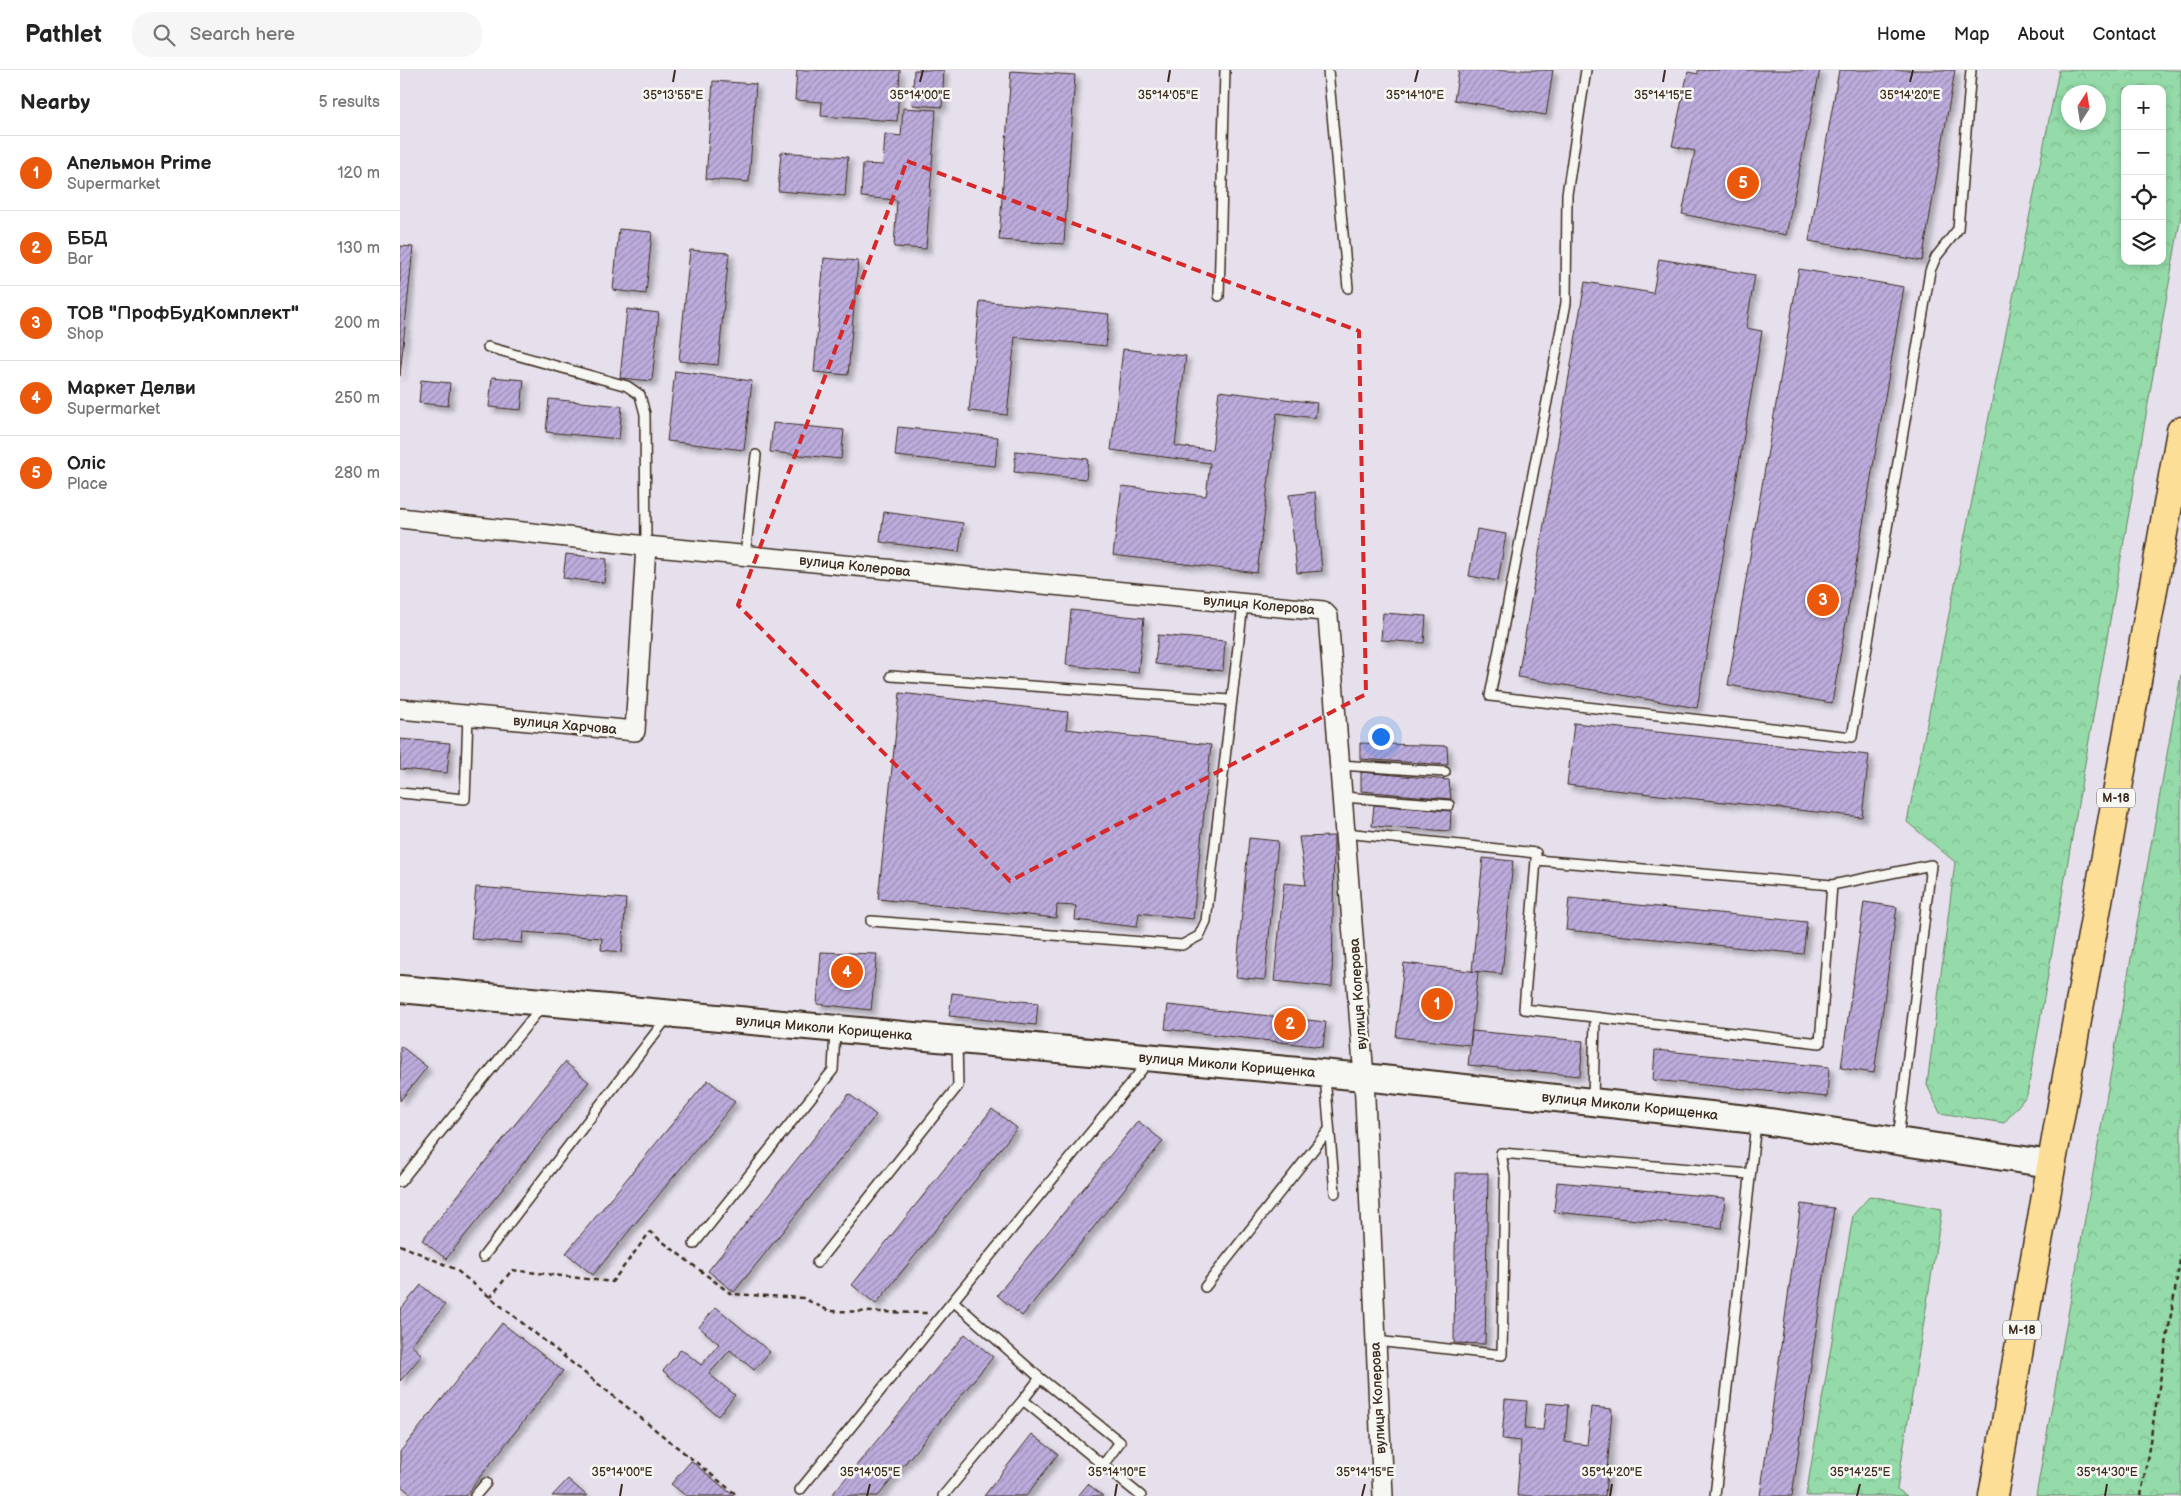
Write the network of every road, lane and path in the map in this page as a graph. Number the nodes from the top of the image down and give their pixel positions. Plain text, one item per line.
1 (1225, 70) edge
2 (1328, 70) edge
3 (1586, 70) edge
4 (1971, 70) edge
5 (1348, 288) dead end
6 (1219, 296) dead end
7 (488, 347) dead end
8 (2181, 431) edge
9 (756, 455) dead end
10 (400, 518) edge
11 (646, 546) junction
12 (745, 556) junction
13 (1243, 604) junction
14 (891, 676) dead end
15 (1230, 700) junction
16 (400, 708) edge
17 (468, 716) junction
18 (1340, 765) junction
19 (1445, 772) dead end
20 (400, 793) edge
21 (1343, 797) junction
22 (1449, 804) dead end
23 (1346, 834) junction
24 (1536, 860) junction
25 (1832, 885) junction
26 (871, 921) dead end
27 (400, 989) edge
28 (545, 1002) junction
29 (670, 1014) junction
30 (1596, 1017) junction
31 (835, 1029) junction
32 (957, 1041) junction
33 (1152, 1059) junction
34 (1325, 1074) junction
35 (1364, 1077) junction
36 (1593, 1102) junction
37 (1756, 1120) junction
38 (1328, 1132) junction
39 (1897, 1142) junction
40 (2051, 1164) junction
41 (1750, 1174) junction
42 (400, 1182) edge
43 (1335, 1194) dead end
44 (694, 1244) dead end
45 (400, 1245) edge
46 (2181, 1254) edge
47 (483, 1257) dead end
48 (817, 1263) dead end
49 (1205, 1287) dead end
50 (490, 1298) junction
51 (953, 1301) junction
52 (944, 1313) junction
53 (1376, 1341) junction
54 (1040, 1378) junction
55 (1023, 1400) junction
56 (1103, 1465) junction
57 (486, 1483) dead end
58 (800, 1490) dead end
59 (475, 1496) edge
60 (738, 1496) edge
61 (943, 1496) edge
62 (1142, 1496) edge
63 (1383, 1496) edge
64 (1715, 1496) edge
65 (1993, 1496) edge
66 (2141, 1496) edge

1 - 6 lane
2 - 5 lane
3 - 4 lane
7 - 11 lane
8 - 40 highway, М-18
9 - 12 lane
10 - 11 street, вулиця Колерова
11 - 12 street, вулиця Колерова
11 - 17 street, вулиця Харчова
12 - 13 street, вулиця Колерова
13 - 15 lane
13 - 18 street, вулиця Колерова
14 - 15 lane
15 - 26 lane
16 - 17 street, вулиця Харчова
17 - 20 lane
18 - 19 lane
18 - 21 street, вулиця Колерова
21 - 22 lane
21 - 23 street, вулиця Колерова
23 - 24 lane
23 - 35 street, вулиця Колерова
24 - 25 lane
24 - 30 lane
25 - 30 lane
25 - 39 lane
27 - 28 street, вулиця Миколи Корищенка
28 - 29 street, вулиця Миколи Корищенка
28 - 42 lane
29 - 31 street, вулиця Миколи Корищенка
29 - 47 lane
30 - 36 lane
31 - 32 street, вулиця Миколи Корищенка
31 - 44 lane
32 - 33 street, вулиця Миколи Корищенка
32 - 48 lane
33 - 34 street, вулиця Миколи Корищенка
33 - 51 lane
34 - 35 street, вулиця Миколи Корищенка
34 - 38 lane
35 - 36 street, вулиця Миколи Корищенка
35 - 53 street, вулиця Колерова
36 - 37 street, вулиця Миколи Корищенка
37 - 39 street, вулиця Миколи Корищенка
37 - 41 lane
38 - 43 lane
38 - 49 lane
39 - 40 street, вулиця Миколи Корищенка
40 - 65 highway, М-18
41 - 53 lane
41 - 64 lane
45 - 50 path
46 - 66 path
50 - 52 path
50 - 60 path
51 - 52 lane
51 - 54 lane
52 - 58 lane
53 - 63 street, вулиця Колерова
54 - 55 lane
54 - 56 lane
55 - 56 lane
55 - 61 lane
56 - 62 lane
57 - 59 lane

